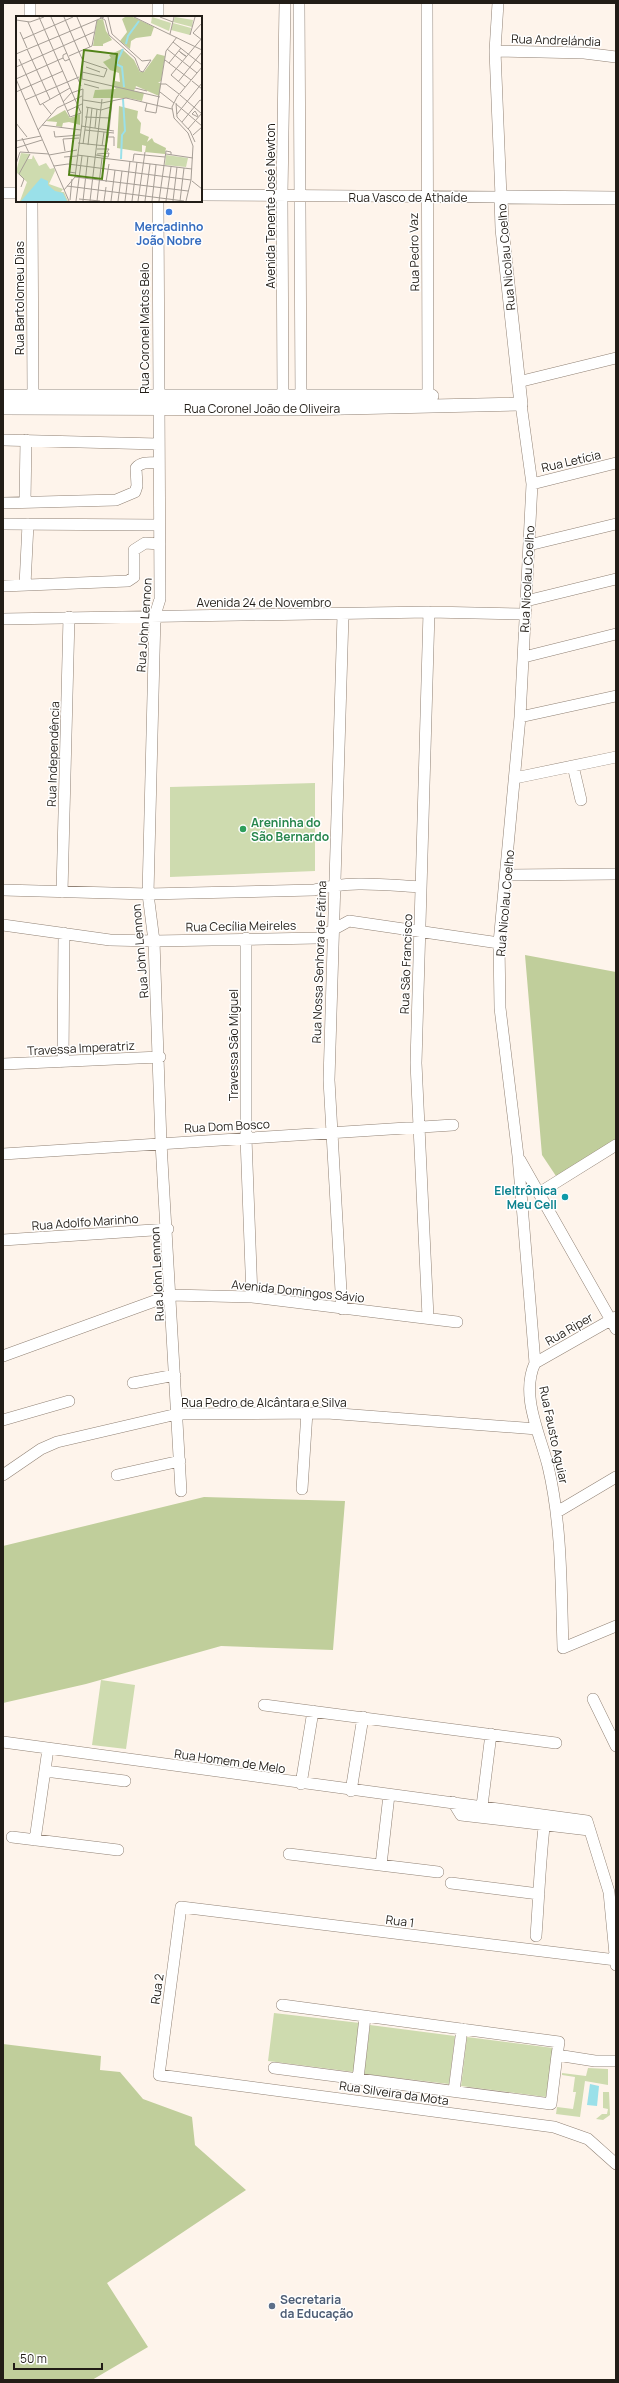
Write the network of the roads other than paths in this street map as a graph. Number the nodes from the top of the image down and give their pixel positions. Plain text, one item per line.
1 (30, 3) edge
2 (158, 3) edge
3 (285, 3) edge
4 (299, 3) edge
5 (427, 3) edge
6 (498, 3) edge
7 (30, 16) edge
8 (158, 16) edge
9 (495, 51) junction
10 (616, 57) edge
11 (3, 193) edge
12 (16, 193) edge
13 (202, 195) edge
14 (282, 195) junction
15 (427, 196) junction
16 (299, 197) junction
17 (501, 197) junction
18 (616, 198) edge
19 (32, 202) edge
20 (158, 202) edge
21 (616, 358) edge
22 (518, 382) junction
23 (3, 396) edge
24 (33, 396) junction
25 (520, 400) junction
26 (428, 401) junction
27 (157, 402) junction
28 (283, 403) junction
29 (301, 403) junction
30 (3, 408) edge
31 (3, 440) edge
32 (26, 440) junction
33 (158, 444) junction
34 (158, 463) junction
35 (616, 464) edge
36 (532, 484) junction
37 (25, 502) junction
38 (3, 503) edge
39 (3, 524) edge
40 (28, 524) junction
41 (159, 524) junction
42 (616, 524) edge
43 (160, 544) junction
44 (528, 545) junction
45 (616, 578) edge
46 (25, 585) junction
47 (3, 586) edge
48 (526, 601) junction
49 (429, 612) junction
50 (524, 614) junction
51 (155, 615) junction
52 (342, 615) junction
53 (69, 617) junction
54 (3, 619) edge
55 (616, 634) edge
56 (524, 657) junction
57 (616, 696) edge
58 (520, 717) junction
59 (616, 757) edge
60 (573, 766) junction
61 (515, 778) junction
62 (581, 800) dead end
63 (616, 874) edge
64 (507, 875) junction
65 (335, 884) junction
66 (421, 887) junction
67 (3, 890) edge
68 (62, 892) junction
69 (148, 894) junction
70 (3, 925) edge
71 (334, 931) junction
72 (420, 931) junction
73 (64, 933) junction
74 (246, 938) junction
75 (154, 941) junction
76 (500, 944) junction
77 (160, 1057) junction
78 (63, 1062) junction
79 (3, 1064) edge
80 (453, 1125) dead end
81 (418, 1126) junction
82 (330, 1133) junction
83 (246, 1138) junction
84 (161, 1143) junction
85 (616, 1145) edge
86 (3, 1154) edge
87 (518, 1156) junction
88 (539, 1193) junction
89 (168, 1229) junction
90 (3, 1240) edge
91 (171, 1295) junction
92 (252, 1297) junction
93 (342, 1309) junction
94 (428, 1317) junction
95 (456, 1322) dead end
96 (614, 1322) edge
97 (3, 1356) edge
98 (536, 1363) junction
99 (175, 1376) junction
100 (133, 1383) dead end
101 (69, 1401) dead end
102 (307, 1412) junction
103 (176, 1414) junction
104 (3, 1420) edge
105 (537, 1429) junction
106 (180, 1461) junction
107 (3, 1475) edge
108 (117, 1475) dead end
109 (616, 1477) edge
110 (302, 1489) dead end
111 (182, 1491) dead end
112 (557, 1512) junction
113 (616, 1626) edge
114 (593, 1699) dead end
115 (264, 1705) dead end
116 (313, 1711) junction
117 (363, 1717) junction
118 (491, 1734) junction
119 (3, 1742) edge
120 (556, 1743) dead end
121 (616, 1746) edge
122 (48, 1749) junction
123 (44, 1771) junction
124 (125, 1781) dead end
125 (301, 1784) junction
126 (352, 1790) junction
127 (389, 1795) junction
128 (453, 1802) junction
129 (482, 1806) junction
130 (545, 1820) junction
131 (12, 1837) dead end
132 (35, 1840) junction
133 (118, 1850) dead end
134 (289, 1854) dead end
135 (381, 1865) junction
136 (438, 1872) dead end
137 (451, 1883) dead end
138 (613, 1890) edge
139 (539, 1894) junction
140 (181, 1907) joint
141 (536, 1936) dead end
142 (616, 1960) edge
143 (616, 1965) edge
144 (282, 2005) dead end
145 (365, 2016) junction
146 (462, 2029) junction
147 (557, 2055) junction
148 (616, 2061) edge
149 (274, 2068) dead end
150 (159, 2075) joint
151 (358, 2079) junction
152 (454, 2091) junction
153 (616, 2164) edge

1 - 7 street
2 - 8 street
3 - 14 street, Avenida Tenente José Newton
4 - 16 street
5 - 15 street, Rua Pedro Vaz
6 - 9 street, Rua Nicolau Coelho
9 - 10 street, Rua Andrelándia
9 - 17 street, Rua Nicolau Coelho
11 - 12 street
13 - 14 street, Rua Vasco de Athaíde
14 - 16 street, Rua Vasco de Athaíde
14 - 28 street, Avenida Tenente José Newton
15 - 16 street, Rua Vasco de Athaíde
15 - 17 street, Rua Vasco de Athaíde
15 - 26 street, Rua Pedro Vaz
16 - 29 street
17 - 18 street, Rua Vasco de Athaíde
17 - 22 street, Rua Nicolau Coelho
19 - 24 street, Rua Bartolomeu Dias
20 - 27 street, Rua Coronel Matos Belo
21 - 22 street
22 - 25 street, Rua Nicolau Coelho
23 - 24 street, Rua Coronel João de Oliveira
24 - 27 street, Rua Coronel João de Oliveira
25 - 26 street, Rua Coronel João de Oliveira
25 - 36 street, Rua Nicolau Coelho
26 - 29 street, Rua Coronel João de Oliveira
27 - 28 street, Rua Coronel João de Oliveira
27 - 30 street, Rua Coronel João de Oliveira
27 - 33 street, Rua John Lennon
28 - 29 street, Rua Coronel João de Oliveira
31 - 32 street
32 - 33 street
32 - 37 street
33 - 34 street, Rua John Lennon
34 - 37 street
34 - 41 street, Rua John Lennon
35 - 36 street, Rua Letícia
36 - 44 street, Rua Nicolau Coelho
37 - 38 street
39 - 40 street
40 - 41 street
40 - 46 street
41 - 43 street, Rua John Lennon
42 - 44 street
43 - 46 street
43 - 51 street, Rua John Lennon
44 - 48 street, Rua Nicolau Coelho
45 - 48 street
46 - 47 street
48 - 50 street, Rua Nicolau Coelho
49 - 50 street, Avenida 24 de Novembro
49 - 52 street, Avenida 24 de Novembro
49 - 66 street, Rua São Francisco
50 - 56 street, Rua Nicolau Coelho
51 - 52 street, Avenida 24 de Novembro
51 - 53 street, Avenida 24 de Novembro
51 - 69 street, Rua John Lennon
52 - 65 street, Rua Nossa Senhora de Fátima
53 - 54 street, Avenida 24 de Novembro
53 - 68 street, Rua Independência
55 - 56 street
56 - 58 street, Rua Nicolau Coelho
57 - 58 street
58 - 61 street, Rua Nicolau Coelho
59 - 60 street
60 - 61 street
60 - 62 street
61 - 64 street, Rua Nicolau Coelho
63 - 64 street
64 - 76 street, Rua Nicolau Coelho
65 - 66 street
65 - 69 street
65 - 71 street, Rua Nossa Senhora de Fátima
66 - 72 street, Rua São Francisco
67 - 68 street
68 - 69 street
69 - 75 street, Rua John Lennon
70 - 73 street, Rua Cecília Meireles
71 - 72 street, Rua Cecília Meireles
71 - 74 street, Rua Cecília Meireles
71 - 82 street, Rua Nossa Senhora de Fátima
72 - 76 street, Rua Cecília Meireles
72 - 81 street, Rua São Francisco
73 - 75 street, Rua Cecília Meireles
73 - 78 street
74 - 75 street, Rua Cecília Meireles
74 - 83 street, Travessa São Miguel
75 - 77 street, Rua John Lennon
76 - 87 street, Rua Nicolau Coelho
77 - 78 street, Travessa Imperatriz
77 - 84 street, Rua John Lennon
78 - 79 street, Travessa Imperatriz
80 - 81 street, Rua Dom Bosco
81 - 82 street, Rua Dom Bosco
81 - 94 street, Rua São Francisco
82 - 83 street, Rua Dom Bosco
82 - 93 street, Rua Nossa Senhora de Fátima
83 - 84 street, Rua Dom Bosco
83 - 92 street, Travessa São Miguel
84 - 86 street, Rua Dom Bosco
84 - 89 street, Rua John Lennon
85 - 88 street
87 - 88 street
87 - 98 street, Rua Fausto Aguiar
88 - 96 street
89 - 90 street, Rua Adolfo Marinho
89 - 91 street, Rua John Lennon
91 - 92 street, Avenida Domingos Sávio
91 - 97 street, Avenida Domingos Sávio
91 - 99 street, Rua John Lennon
92 - 93 street, Avenida Domingos Sávio
93 - 94 street, Avenida Domingos Sávio
94 - 95 street, Avenida Domingos Sávio
96 - 98 street, Rua Riper
98 - 105 street, Rua Fausto Aguiar
99 - 100 street
99 - 103 street, Rua John Lennon
101 - 104 street
102 - 103 street, Rua Pedro de Alcântara e Silva
102 - 105 street, Rua Pedro de Alcântara e Silva
102 - 110 street
103 - 106 street, Rua John Lennon
103 - 107 street, Rua Pedro de Alcântara e Silva
105 - 112 street, Rua Fausto Aguiar
106 - 108 street
106 - 111 street, Rua John Lennon
109 - 112 street
112 - 113 street, Rua Fausto Aguiar
114 - 121 street
115 - 116 street
116 - 117 street
116 - 125 street
117 - 118 street
117 - 126 street
118 - 120 street
118 - 129 street
119 - 122 street, Rua Homem de Melo
122 - 123 street
122 - 125 street, Rua Homem de Melo
123 - 124 street
123 - 132 street
125 - 126 street, Rua Homem de Melo
126 - 127 street, Rua Homem de Melo
127 - 128 street, Rua Homem de Melo
127 - 135 street
128 - 129 street, Rua Homem de Melo
128 - 130 street, Rua Homem de Melo
129 - 130 street, Rua Homem de Melo
130 - 138 street, Rua Homem de Melo
130 - 139 street
131 - 132 street
132 - 133 street
134 - 135 street
135 - 136 street
137 - 139 street
138 - 142 street
139 - 141 street
140 - 142 street, Rua 1
140 - 150 street, Rua 2
142 - 143 street
144 - 145 street
145 - 146 street
145 - 151 street
146 - 147 street
146 - 152 street
147 - 148 street
147 - 152 street
149 - 151 street
150 - 153 street, Rua Silveira da Mota
151 - 152 street

